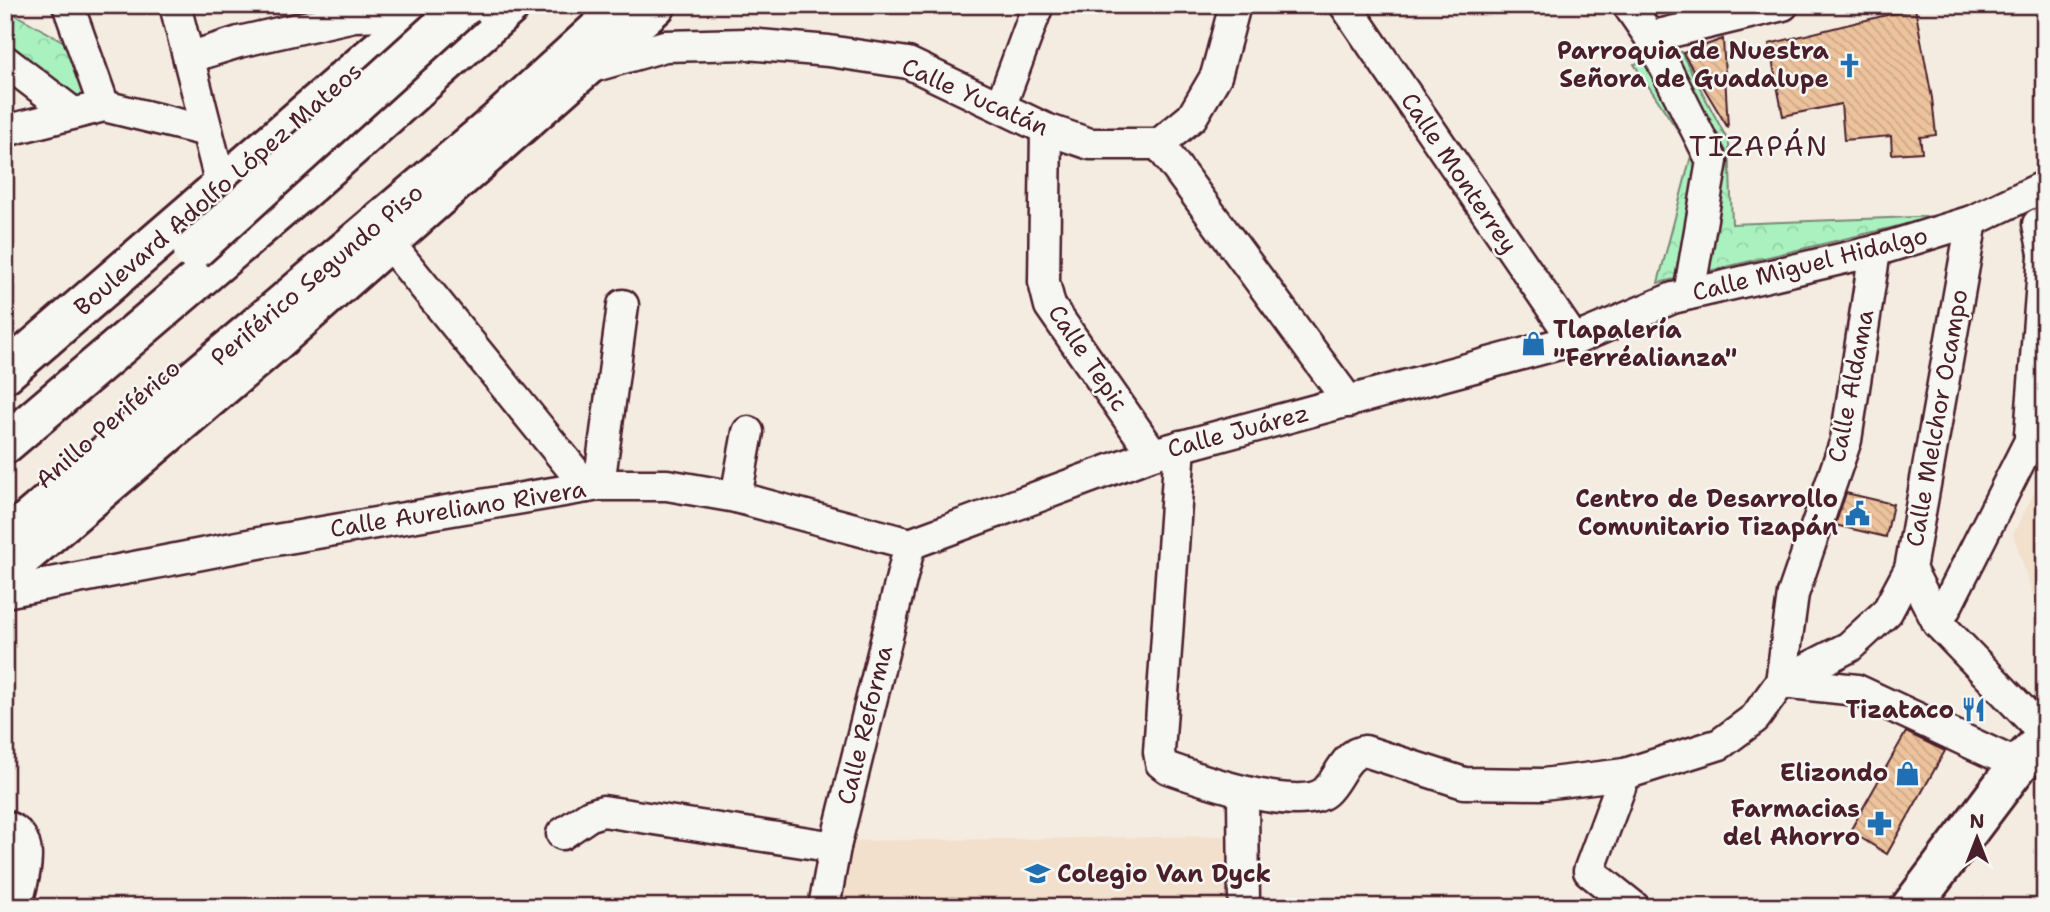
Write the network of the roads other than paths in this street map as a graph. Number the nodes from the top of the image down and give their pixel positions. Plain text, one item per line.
1 (68, 5) edge
2 (175, 5) edge
3 (465, 5) edge
4 (511, 5) edge
5 (591, 5) edge
6 (625, 5) edge
7 (656, 5) edge
8 (1038, 5) edge
9 (1234, 5) edge
10 (1345, 5) edge
11 (1628, 5) edge
12 (1783, 5) edge
13 (426, 9) edge
14 (1650, 37) junction
15 (191, 57) junction
16 (5, 61) edge
17 (589, 68) junction
18 (343, 80) junction
19 (104, 106) junction
20 (1001, 106) junction
21 (73, 113) junction
22 (1046, 129) junction
23 (5, 131) edge
24 (207, 131) junction
25 (1159, 144) junction
26 (310, 184) junction
27 (221, 185) junction
28 (2045, 186) edge
29 (1972, 221) junction
30 (2045, 221) edge
31 (388, 242) junction
32 (1875, 251) junction
33 (2045, 257) edge
34 (1689, 294) junction
35 (622, 304) dead end
36 (1574, 340) junction
37 (8, 368) edge
38 (1349, 402) junction
39 (5, 410) edge
40 (2045, 411) edge
41 (748, 432) dead end
42 (5, 444) edge
43 (2029, 444) junction
44 (1166, 450) junction
45 (593, 486) junction
46 (736, 497) junction
47 (5, 513) edge
48 (5, 540) edge
49 (909, 544) junction
50 (1910, 569) junction
51 (5, 572) edge
52 (5, 592) edge
53 (1938, 623) junction
54 (1781, 682) junction
55 (2045, 736) edge
56 (2018, 765) junction
57 (1625, 774) junction
58 (1243, 793) junction
59 (5, 826) edge
60 (562, 834) dead end
61 (835, 847) junction
62 (16, 907) edge
63 (824, 907) edge
64 (1244, 907) edge
65 (1634, 907) edge
66 (1911, 907) edge

1 - 19 street
2 - 15 street
3 - 39 main road, bridge
4 - 26 main road, Anillo Periférico
5 - 47 main road, Anillo Periférico
6 - 48 main road, Periférico Segundo Piso
7 - 17 main road
8 - 20 street
9 - 25 street
10 - 36 street, Calle Monterrey
11 - 14 street
12 - 14 street
13 - 15 street
13 - 18 main road, Boulevard Adolfo López Mateos
14 - 34 street
15 - 24 street
16 - 21 street
17 - 20 street, Calle Yucatán
17 - 31 main road
18 - 26 main road
18 - 27 main road, Boulevard Adolfo López Mateos
19 - 21 street
19 - 24 street
20 - 22 street, Calle Yucatán
21 - 23 street
22 - 25 street, Calle Yucatán
22 - 44 street, Calle Tepic
24 - 27 street
25 - 38 street
26 - 42 main road, Anillo Periférico
27 - 37 main road, Boulevard Adolfo López Mateos
28 - 29 street, Calle Miguel Hidalgo
29 - 32 street, Calle Miguel Hidalgo
29 - 50 street, Calle Melchor Ocampo
30 - 33 street
31 - 45 street
31 - 51 main road
32 - 34 street, Calle Miguel Hidalgo
32 - 54 street, Calle Aldama
33 - 43 street
34 - 36 street, Calle Miguel Hidalgo
35 - 45 street
36 - 38 street, Calle Juárez
38 - 44 street, Calle Juárez
40 - 43 street
41 - 46 street
43 - 53 street
44 - 49 street, Calle Juárez
44 - 58 street
45 - 46 street, Calle Aureliano Rivera
45 - 52 street, Calle Aureliano Rivera
46 - 49 street, Calle Aureliano Rivera
49 - 61 street, Calle Reforma
50 - 53 street, Calle Melchor Ocampo
50 - 54 street
53 - 55 street, Calle Melchor Ocampo
54 - 56 street
54 - 57 street
55 - 56 main road
56 - 66 main road
57 - 58 street
57 - 65 street
58 - 64 street
59 - 62 street
60 - 61 street
61 - 63 street, Calle Reforma

